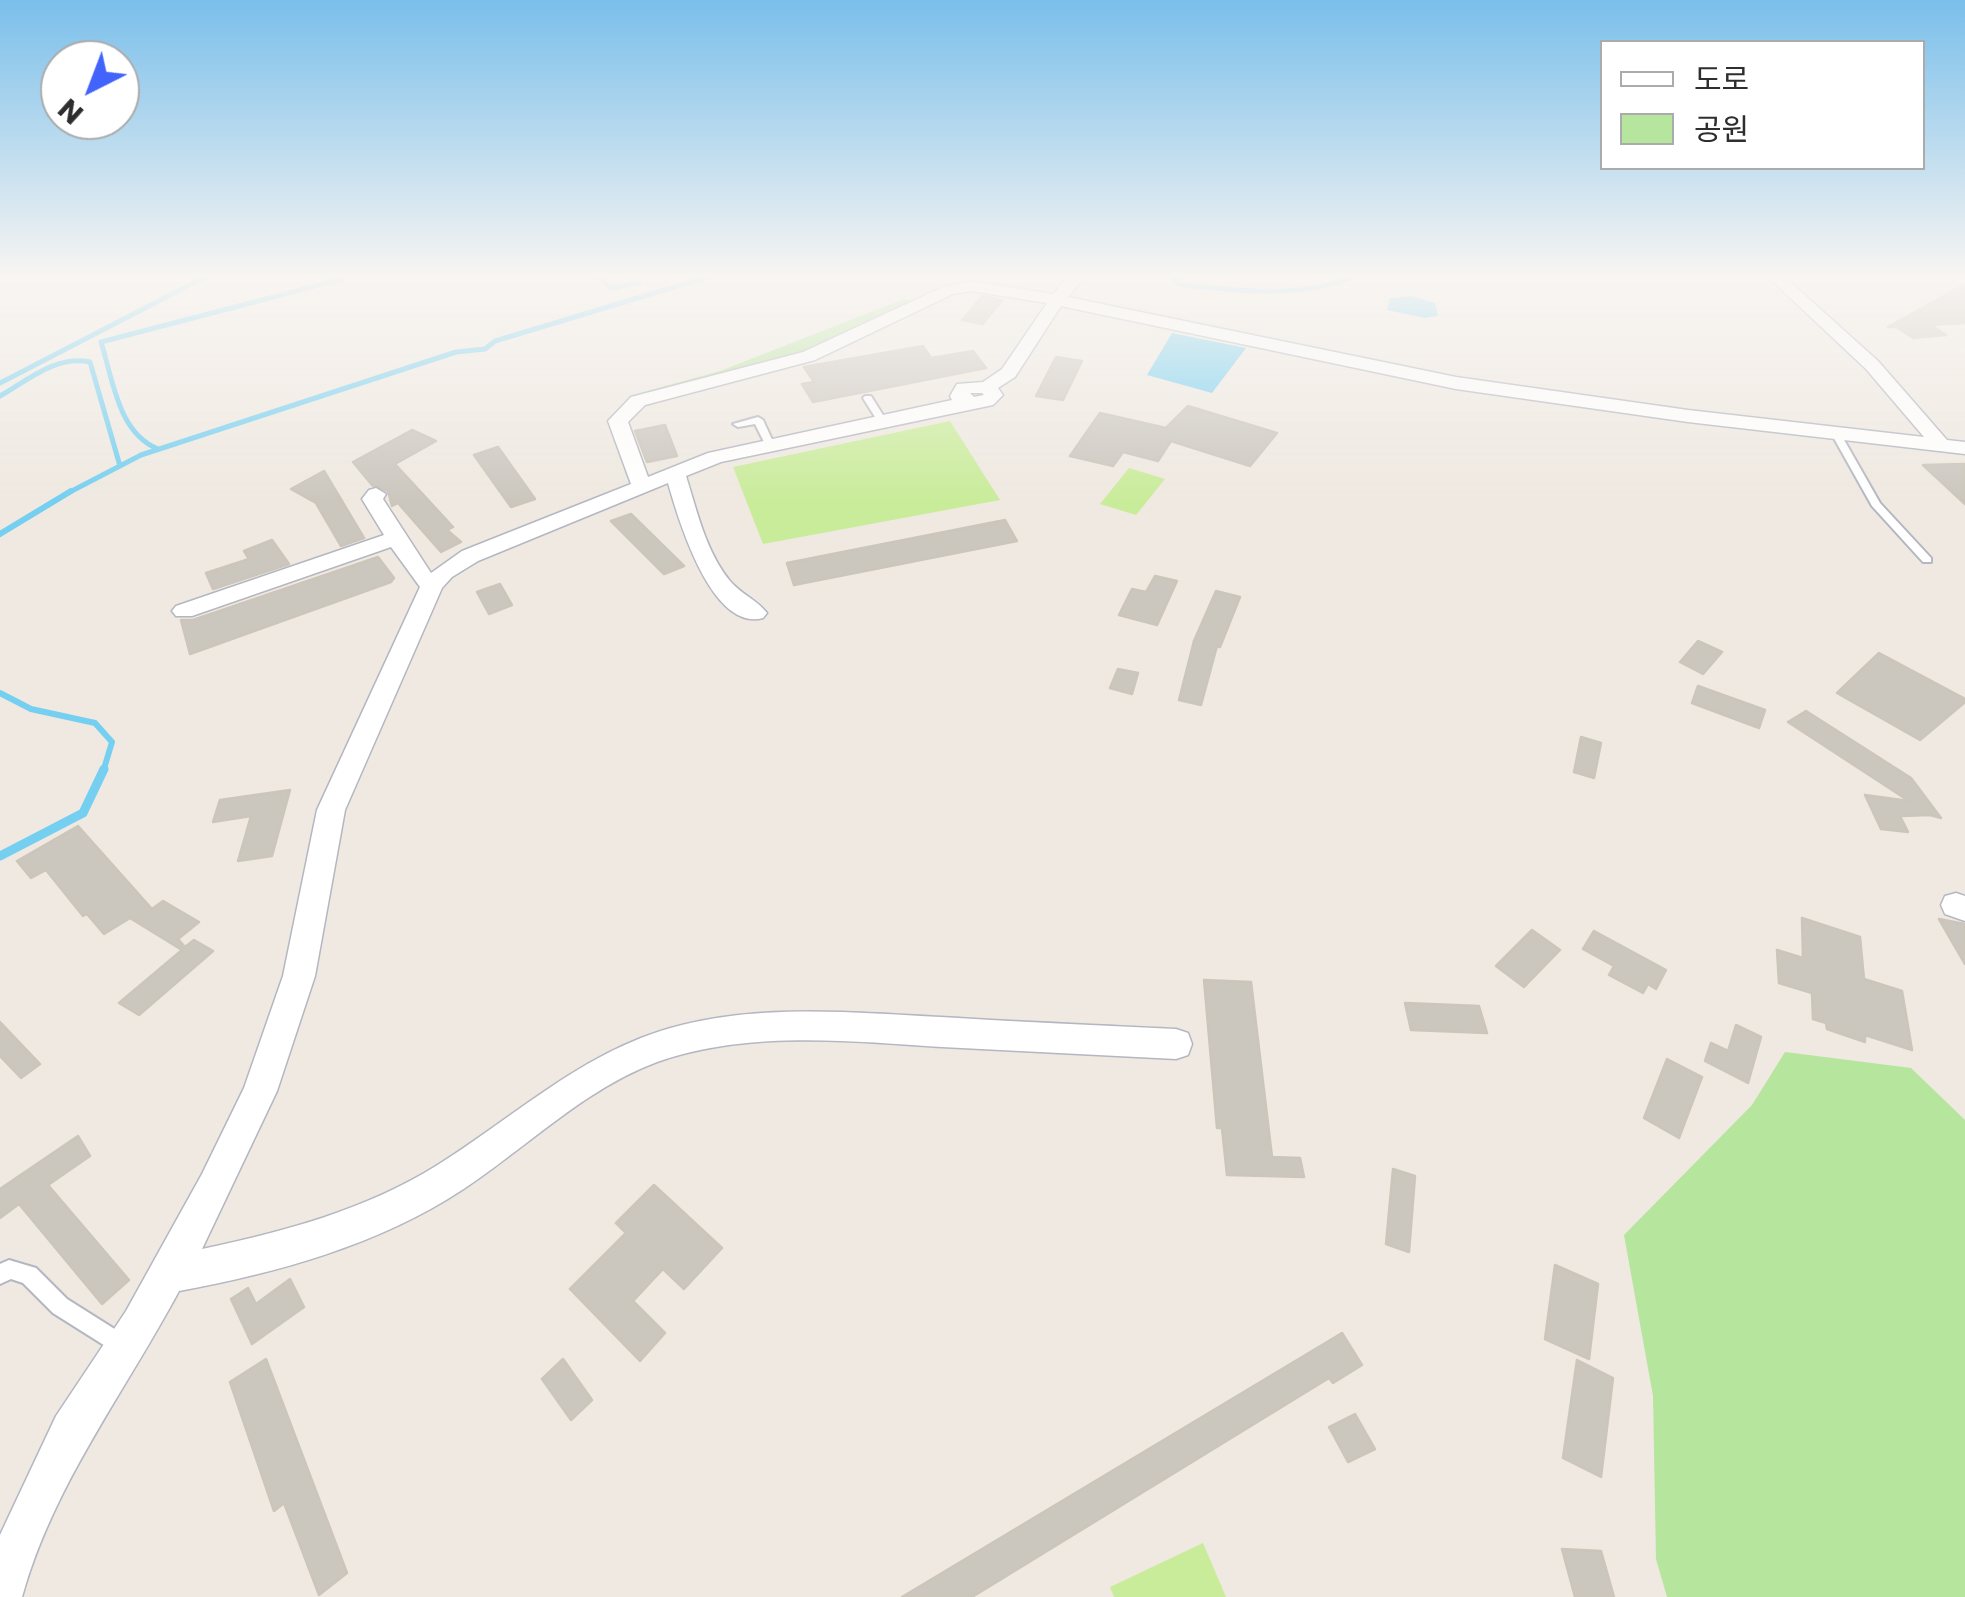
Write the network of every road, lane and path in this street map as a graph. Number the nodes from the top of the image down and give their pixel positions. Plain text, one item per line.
1 (815, 353) edge
2 (1023, 353) edge
3 (1309, 353) edge
4 (1858, 353) edge
5 (738, 424) dead end
6 (1836, 432) junction
7 (1940, 444) junction
8 (770, 446) junction
9 (1965, 448) edge
10 (675, 473) junction
11 (642, 486) junction
12 (376, 494) dead end
13 (397, 538) junction
14 (1927, 560) dead end
15 (432, 586) junction
16 (184, 610) dead end
17 (755, 613) dead end
18 (1176, 1044) dead end
19 (168, 1274) junction
20 (0, 1275) edge
21 (126, 1348) junction
22 (10, 1543) edge
23 (0, 1596) edge

1 - 11 street
2 - 8 street
3 - 6 street
4 - 7 street
5 - 8 lane
6 - 7 street
6 - 14 lane
7 - 9 street
8 - 10 street
10 - 11 street
10 - 17 street
11 - 15 street
12 - 13 street
13 - 15 street
13 - 16 street
15 - 19 street
18 - 19 street
19 - 21 street
20 - 21 lane
21 - 22 street
22 - 23 street

